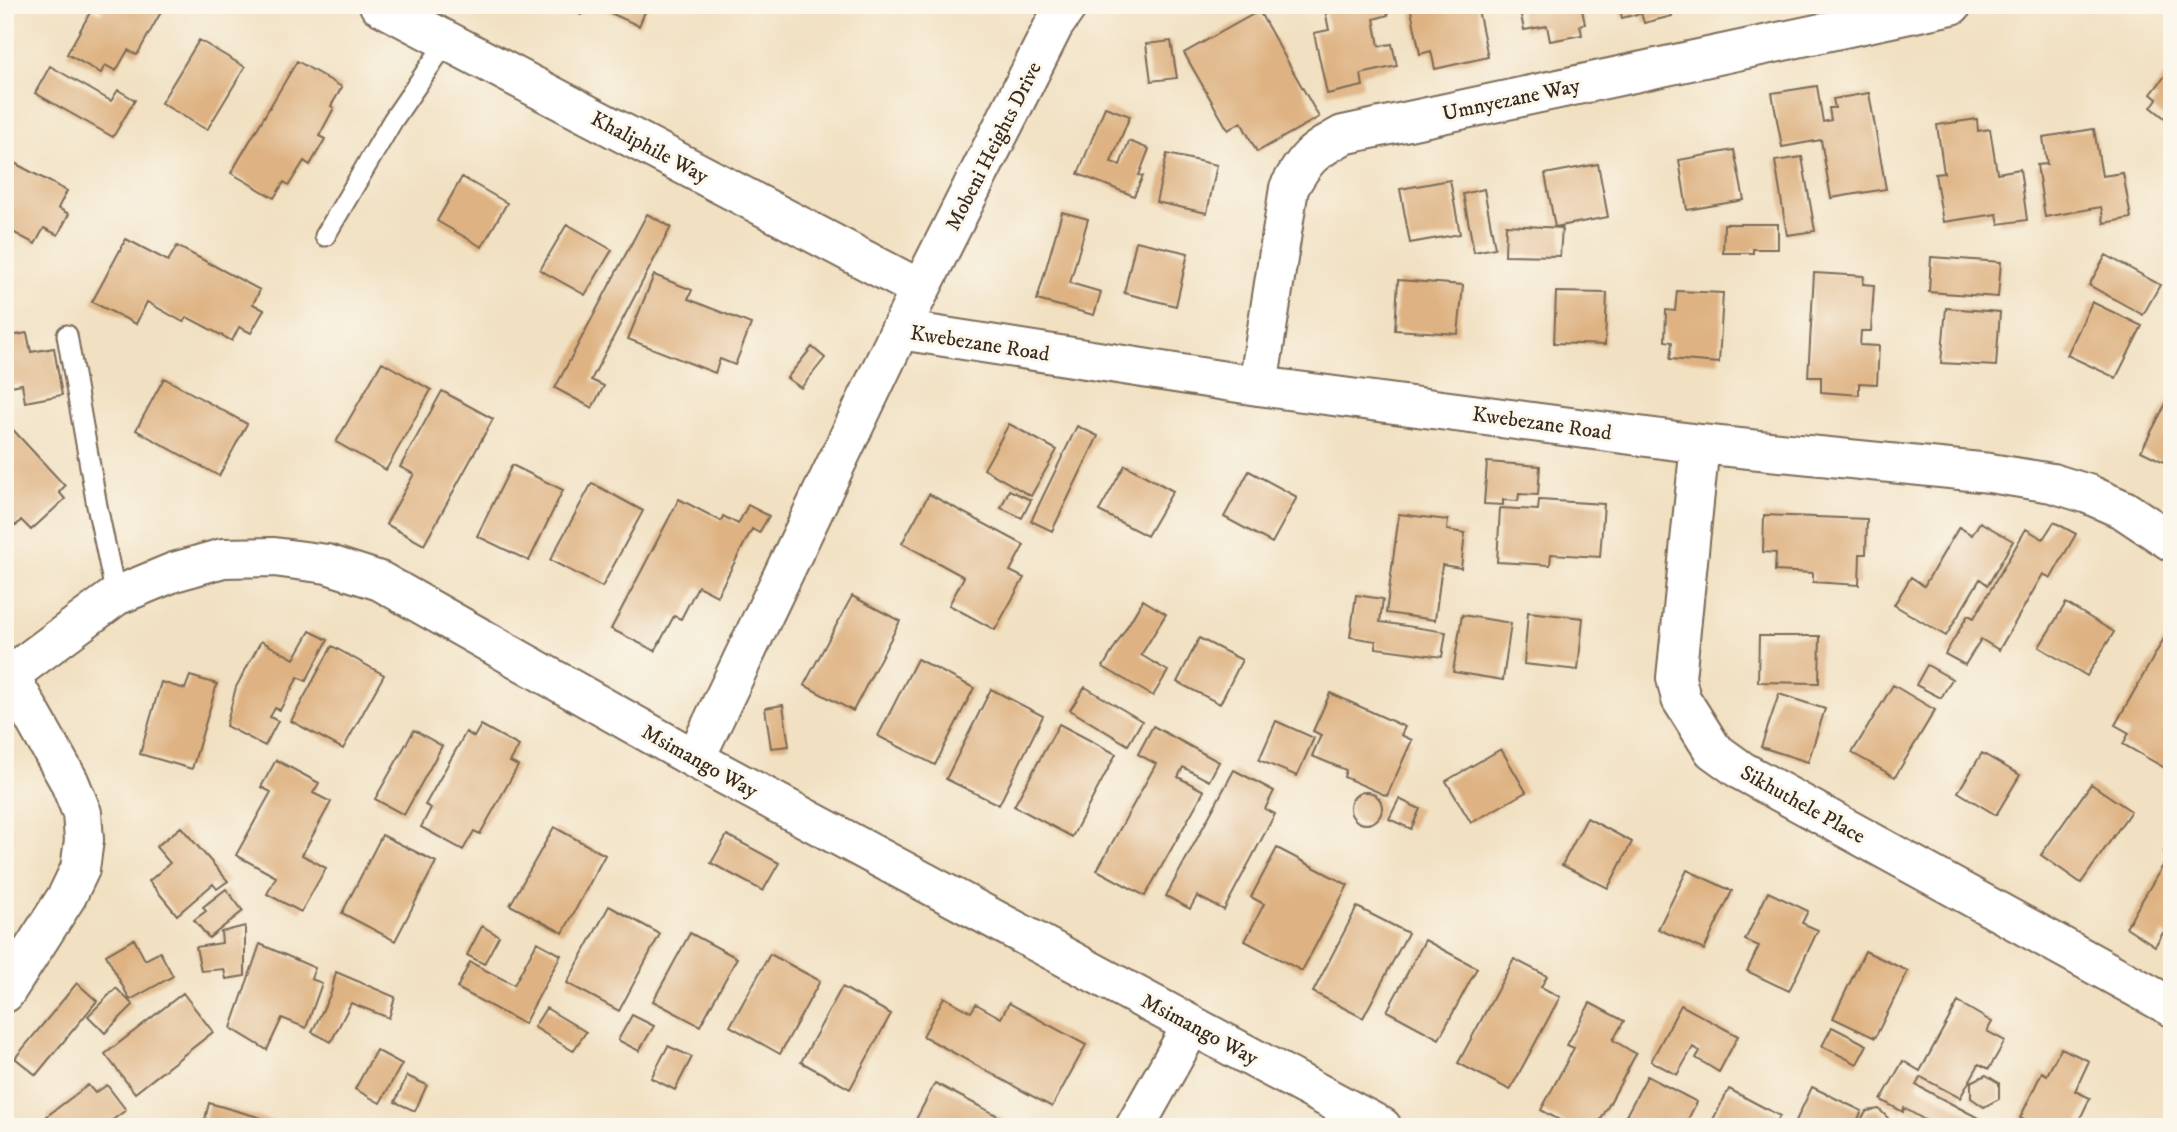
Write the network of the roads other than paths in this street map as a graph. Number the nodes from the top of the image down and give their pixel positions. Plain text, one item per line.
1 (379, 5) edge
2 (1068, 5) edge
3 (1952, 5) edge
4 (434, 25) edge
5 (326, 236) dead end
6 (920, 289) junction
7 (900, 330) junction
8 (67, 335) dead end
9 (1258, 386) junction
10 (1700, 444) junction
11 (2172, 542) edge
12 (116, 596) junction
13 (8, 671) edge
14 (695, 759) junction
15 (5, 993) edge
16 (2172, 1007) edge
17 (1192, 1025) junction
18 (1135, 1127) edge
19 (1382, 1127) edge

1 - 4 street, Khaliphile Way
2 - 6 street, Mobeni Heights Drive
3 - 9 street, Umnyezane Way
4 - 5 lane
4 - 6 street, Khaliphile Way
6 - 7 street, Kwebezane Road
7 - 9 street, Kwebezane Road
7 - 14 street, Kwebezane Road
8 - 12 lane
9 - 10 street, Kwebezane Road
10 - 11 street, Kwebezane Road
10 - 16 street, Sikhuthele Place
12 - 13 street, Msimango Way
12 - 14 street, Msimango Way
13 - 15 street
14 - 17 street, Msimango Way
17 - 18 street
17 - 19 street, Msimango Way

